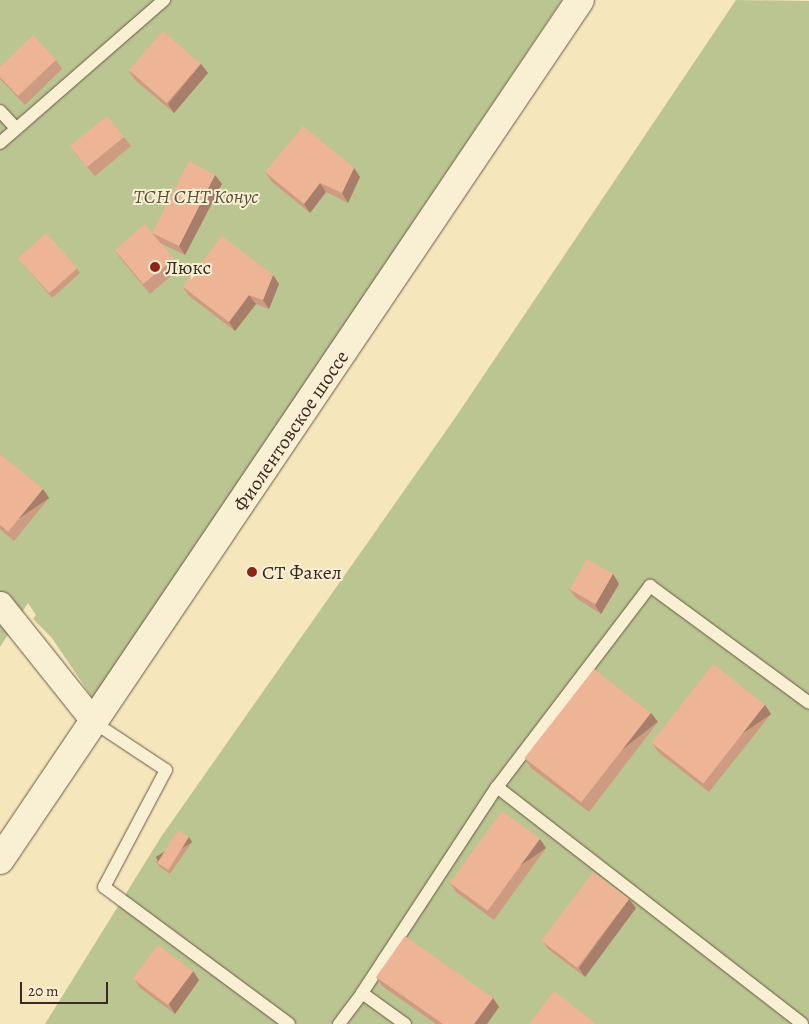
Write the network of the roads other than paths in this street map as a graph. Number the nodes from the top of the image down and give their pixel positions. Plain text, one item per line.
1 (164, 0) edge
2 (580, 0) edge
3 (0, 111) edge
4 (16, 128) junction
5 (0, 143) edge
6 (0, 604) edge
7 (809, 703) edge
8 (95, 723) junction
9 (498, 787) junction
10 (0, 860) edge
11 (362, 993) junction
12 (289, 1024) edge
13 (339, 1024) edge
14 (405, 1024) edge
15 (802, 1024) edge

1 - 4 lane
2 - 8 main road, Фиолентовское шоссе
3 - 4 lane
4 - 5 lane
6 - 8 street
7 - 9 lane
8 - 10 main road, Фиолентовское шоссе
8 - 12 lane
9 - 11 lane
9 - 15 lane
11 - 13 lane
11 - 14 lane

